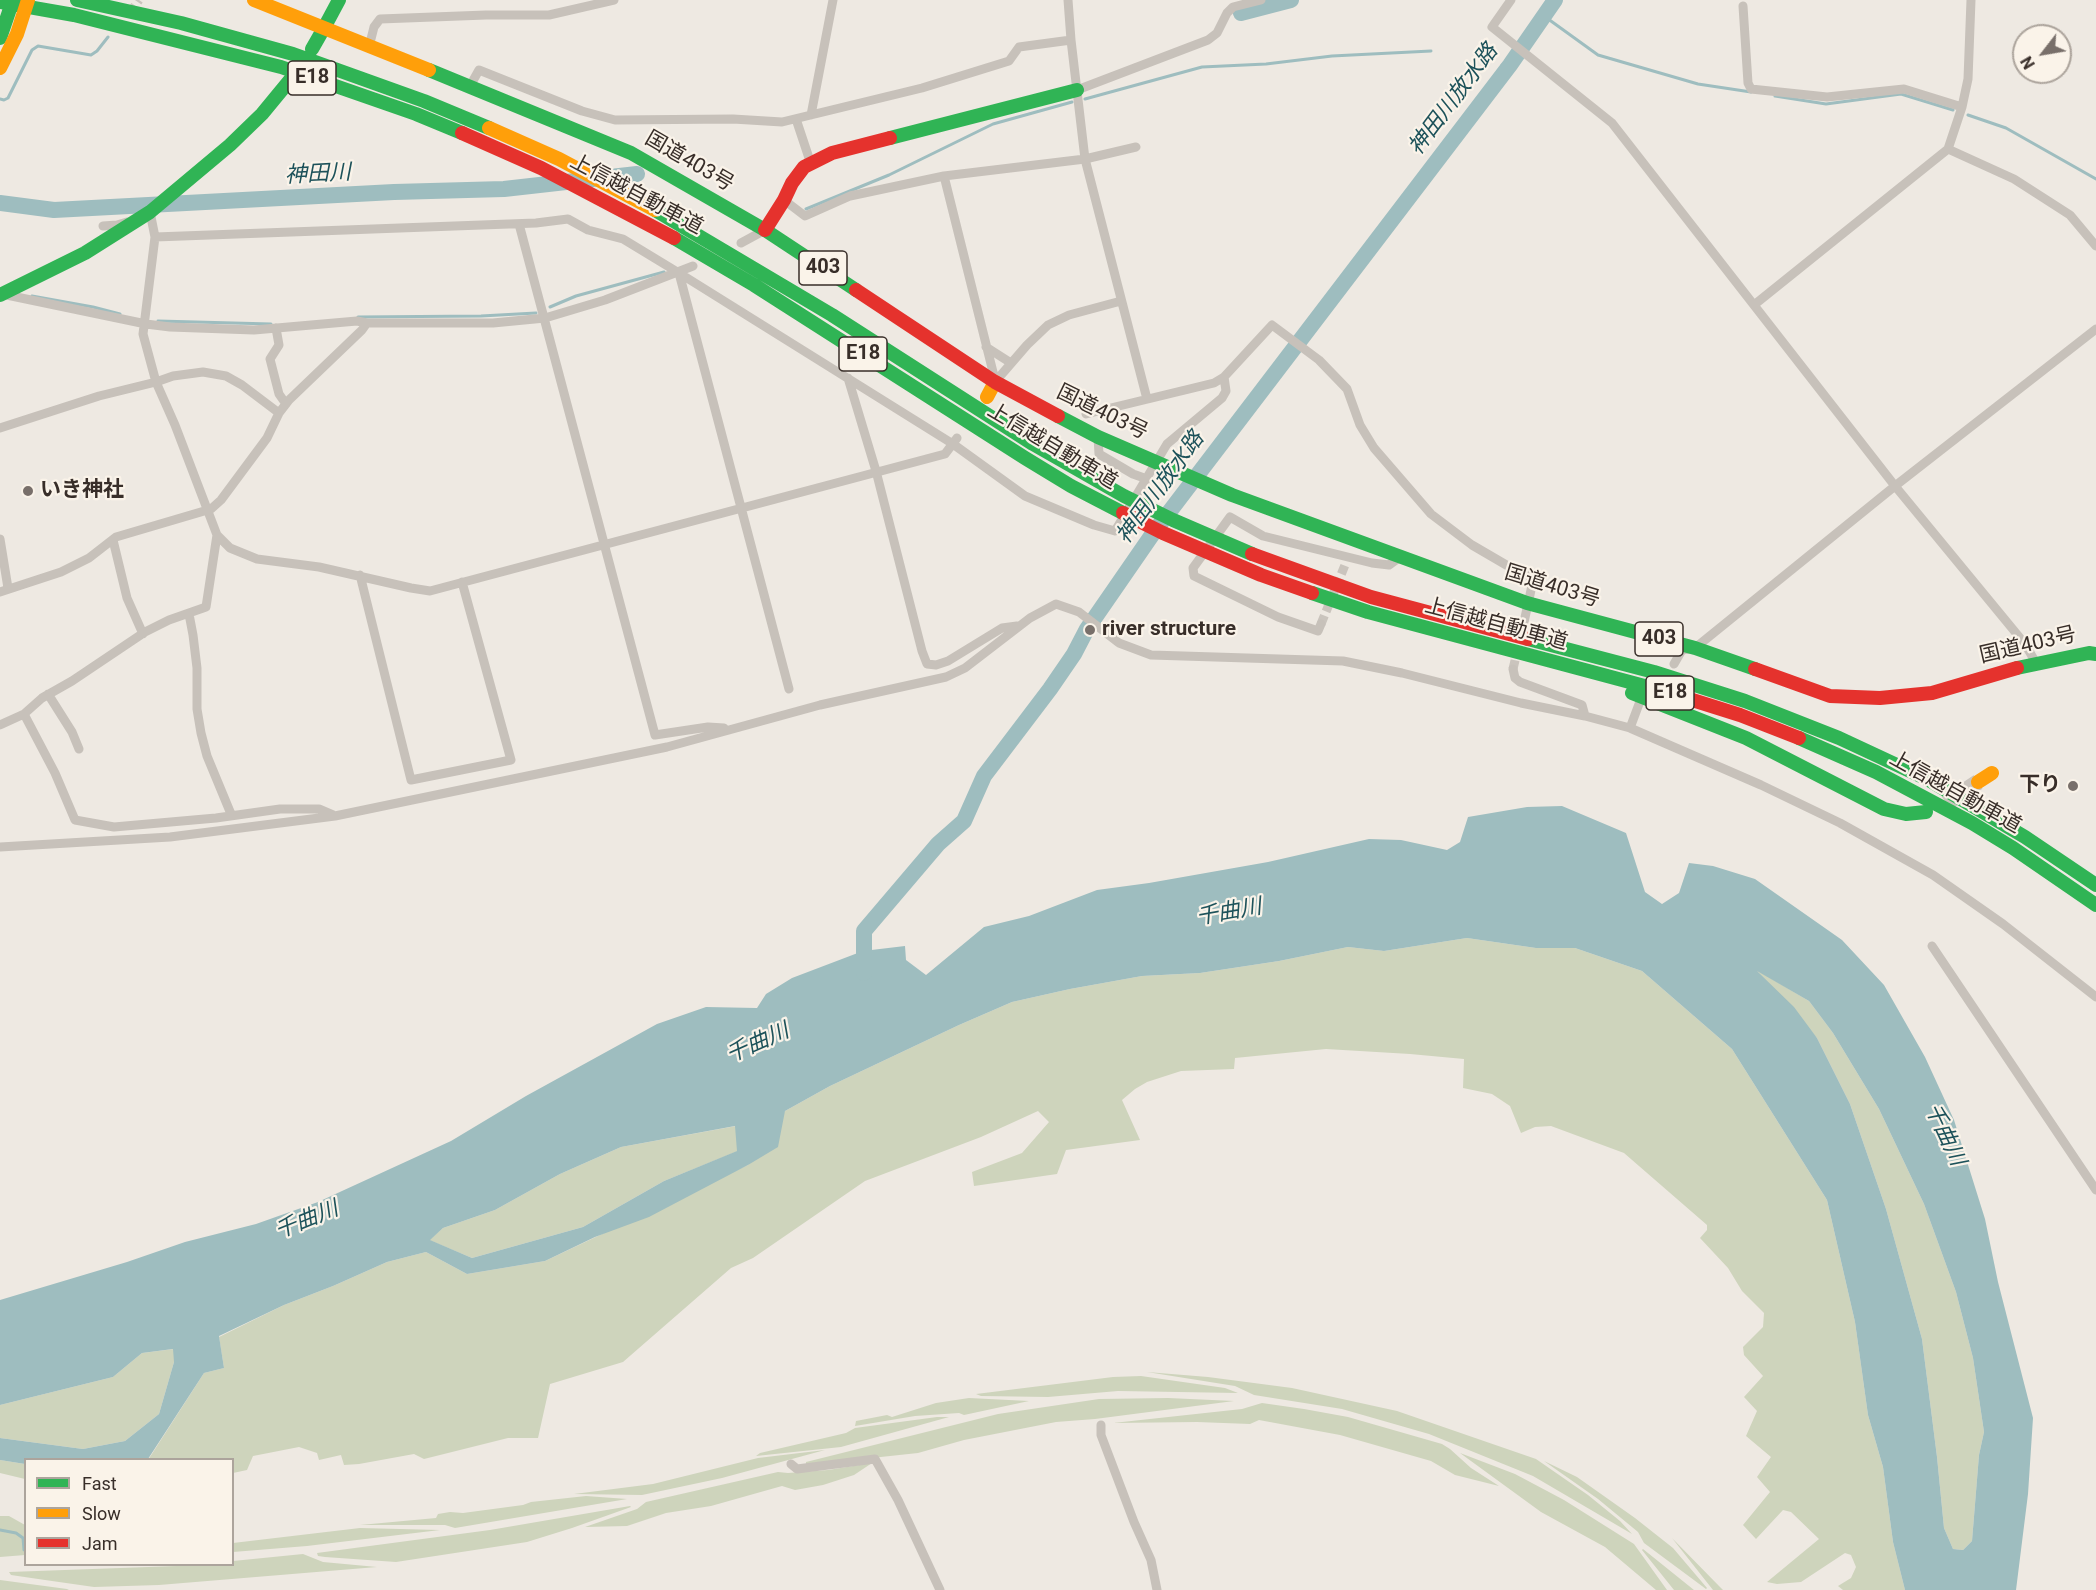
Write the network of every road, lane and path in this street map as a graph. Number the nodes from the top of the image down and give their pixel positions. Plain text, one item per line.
1 (13, 0) edge
2 (28, 0) edge
3 (77, 0) edge
4 (100, 0) edge
5 (254, 0) edge
6 (339, 0) edge
7 (614, 0) edge
8 (832, 0) edge
9 (1068, 0) edge
10 (1261, 0) edge
11 (1511, 0) edge
12 (1971, 0) edge
13 (0, 2) edge
14 (1743, 6) dead end
15 (0, 7) edge
16 (40, 10) junction
17 (324, 28) junction
18 (230, 36) junction
19 (0, 37) edge
20 (1071, 40) junction
21 (369, 47) junction
22 (312, 49) dead end
23 (0, 68) edge
24 (290, 80) dead end
25 (470, 86) junction
26 (1077, 90) junction
27 (1962, 107) junction
28 (811, 115) junction
29 (796, 119) junction
30 (1136, 147) dead end
31 (1948, 149) junction
32 (1085, 159) junction
33 (810, 164) junction
34 (944, 176) junction
35 (784, 200) junction
36 (150, 212) junction
37 (519, 224) junction
38 (103, 226) dead end
39 (765, 230) junction
40 (155, 237) junction
41 (741, 243) dead end
42 (2096, 246) edge
43 (693, 266) dead end
44 (679, 273) junction
45 (1, 294) edge
46 (1121, 301) junction
47 (1754, 305) junction
48 (545, 318) junction
49 (367, 322) junction
50 (146, 324) junction
51 (276, 328) junction
52 (2096, 329) edge
53 (986, 347) junction
54 (1011, 363) junction
55 (1224, 377) junction
56 (848, 378) junction
57 (156, 382) junction
58 (995, 382) junction
59 (987, 397) dead end
60 (1147, 399) junction
61 (286, 404) junction
62 (279, 413) junction
63 (1086, 414) dead end
64 (0, 428) edge
65 (1098, 437) junction
66 (955, 441) junction
67 (1162, 465) junction
68 (876, 471) junction
69 (1147, 479) junction
70 (1895, 486) junction
71 (739, 508) junction
72 (208, 511) junction
73 (217, 535) junction
74 (0, 539) edge
75 (113, 540) junction
76 (604, 543) junction
77 (1400, 557) junction
78 (360, 575) junction
79 (462, 582) junction
80 (4, 590) edge
81 (1527, 603) junction
82 (189, 614) junction
83 (1524, 622) tunnel mouth
84 (1321, 624) dead end
85 (1019, 626) junction
86 (1423, 628) junction
87 (143, 634) junction
88 (1695, 648) junction
89 (2096, 654) edge
90 (2036, 663) junction
91 (1674, 664) dead end
92 (1513, 669) dead end
93 (789, 689) dead end
94 (48, 694) junction
95 (1639, 704) dead end
96 (24, 714) junction
97 (1585, 716) junction
98 (0, 725) edge
99 (1630, 728) junction
100 (732, 729) junction
101 (79, 749) dead end
102 (1992, 773) dead end
103 (1926, 779) junction
104 (1978, 782) tunnel mouth
105 (1926, 812) dead end
106 (231, 814) junction
107 (335, 816) junction
108 (0, 847) edge
109 (2096, 871) edge
110 (2096, 885) edge
111 (2096, 905) edge
112 (1932, 946) dead end
113 (2096, 997) edge
114 (2096, 1190) edge
115 (1101, 1425) dead end
116 (790, 1464) dead end
117 (940, 1590) edge
118 (1157, 1590) edge

1 - 19 main road
2 - 23 main road
3 - 18 main road, 上信越自動車道 / E18
4 - 18 main road
5 - 17 main road, 国道403号 / 403
6 - 17 main road
7 - 21 street
8 - 28 street
9 - 20 street
10 - 26 street
11 - 47 street
12 - 27 street
13 - 16 main road, 上信越自動車道 / E18
14 - 27 street
15 - 16 main road
16 - 86 main road, 上信越自動車道 / E18
17 - 21 main road, 国道403号 / 403
17 - 22 main road
18 - 103 main road, 上信越自動車道 / E18
20 - 26 street
20 - 28 street
21 - 25 main road, 国道403号 / 403
24 - 36 main road
25 - 29 street
25 - 39 main road, 国道403号 / 403
26 - 32 street
26 - 33 main road
27 - 31 street
28 - 29 street
29 - 33 street
30 - 32 street
31 - 42 street
31 - 47 street
32 - 34 street
32 - 46 street
33 - 35 main road
34 - 35 street
34 - 53 street
35 - 39 main road
36 - 38 street
36 - 40 street
36 - 45 main road
37 - 40 street
37 - 44 street
37 - 48 street
39 - 41 street
39 - 58 main road, 国道403号 / 403
40 - 50 street
43 - 44 street
44 - 48 street
44 - 56 street
44 - 71 street
45 - 50 street
46 - 54 street
46 - 60 street
47 - 70 street
48 - 49 street
48 - 76 street
49 - 51 street
49 - 61 street
50 - 51 street
50 - 57 street
51 - 61 street
52 - 70 street
53 - 54 street
53 - 58 street
54 - 58 street
55 - 60 street
55 - 67 street
55 - 81 street
56 - 66 street
56 - 68 street
57 - 62 street
57 - 64 street
57 - 72 street
58 - 59 main road
58 - 65 main road, 国道403号 / 403
60 - 63 street
61 - 62 street
62 - 72 street
65 - 67 main road, 国道403号 / 403
65 - 69 street
66 - 68 street
66 - 69 street
67 - 69 street
67 - 77 main road, 国道403号 / 403
68 - 71 street
68 - 85 street
70 - 88 street
70 - 90 street
71 - 76 street
71 - 93 street
72 - 73 street
72 - 75 street
73 - 78 street
73 - 82 street
74 - 80 street
75 - 80 street
75 - 87 street
76 - 79 street
76 - 100 street
77 - 81 main road, 国道403号 / 403
77 - 84 street
78 - 79 street
78 - 79 street
81 - 83 street
81 - 88 main road, 国道403号 / 403
82 - 87 street
82 - 106 street
85 - 97 street
85 - 100 street
86 - 105 main road
86 - 111 main road, 上信越自動車道 / E18
87 - 94 street
88 - 90 main road, 国道403号 / 403
88 - 91 street
89 - 90 main road, 国道403号 / 403
92 - 97 street
94 - 96 street
94 - 101 street
95 - 99 street
96 - 98 street
96 - 106 street
97 - 99 street
99 - 113 street
100 - 107 street
102 - 104 main road
103 - 109 main road
103 - 110 main road, 上信越自動車道 / E18
106 - 107 street
107 - 108 street
112 - 114 street
115 - 118 street
116 - 117 street

